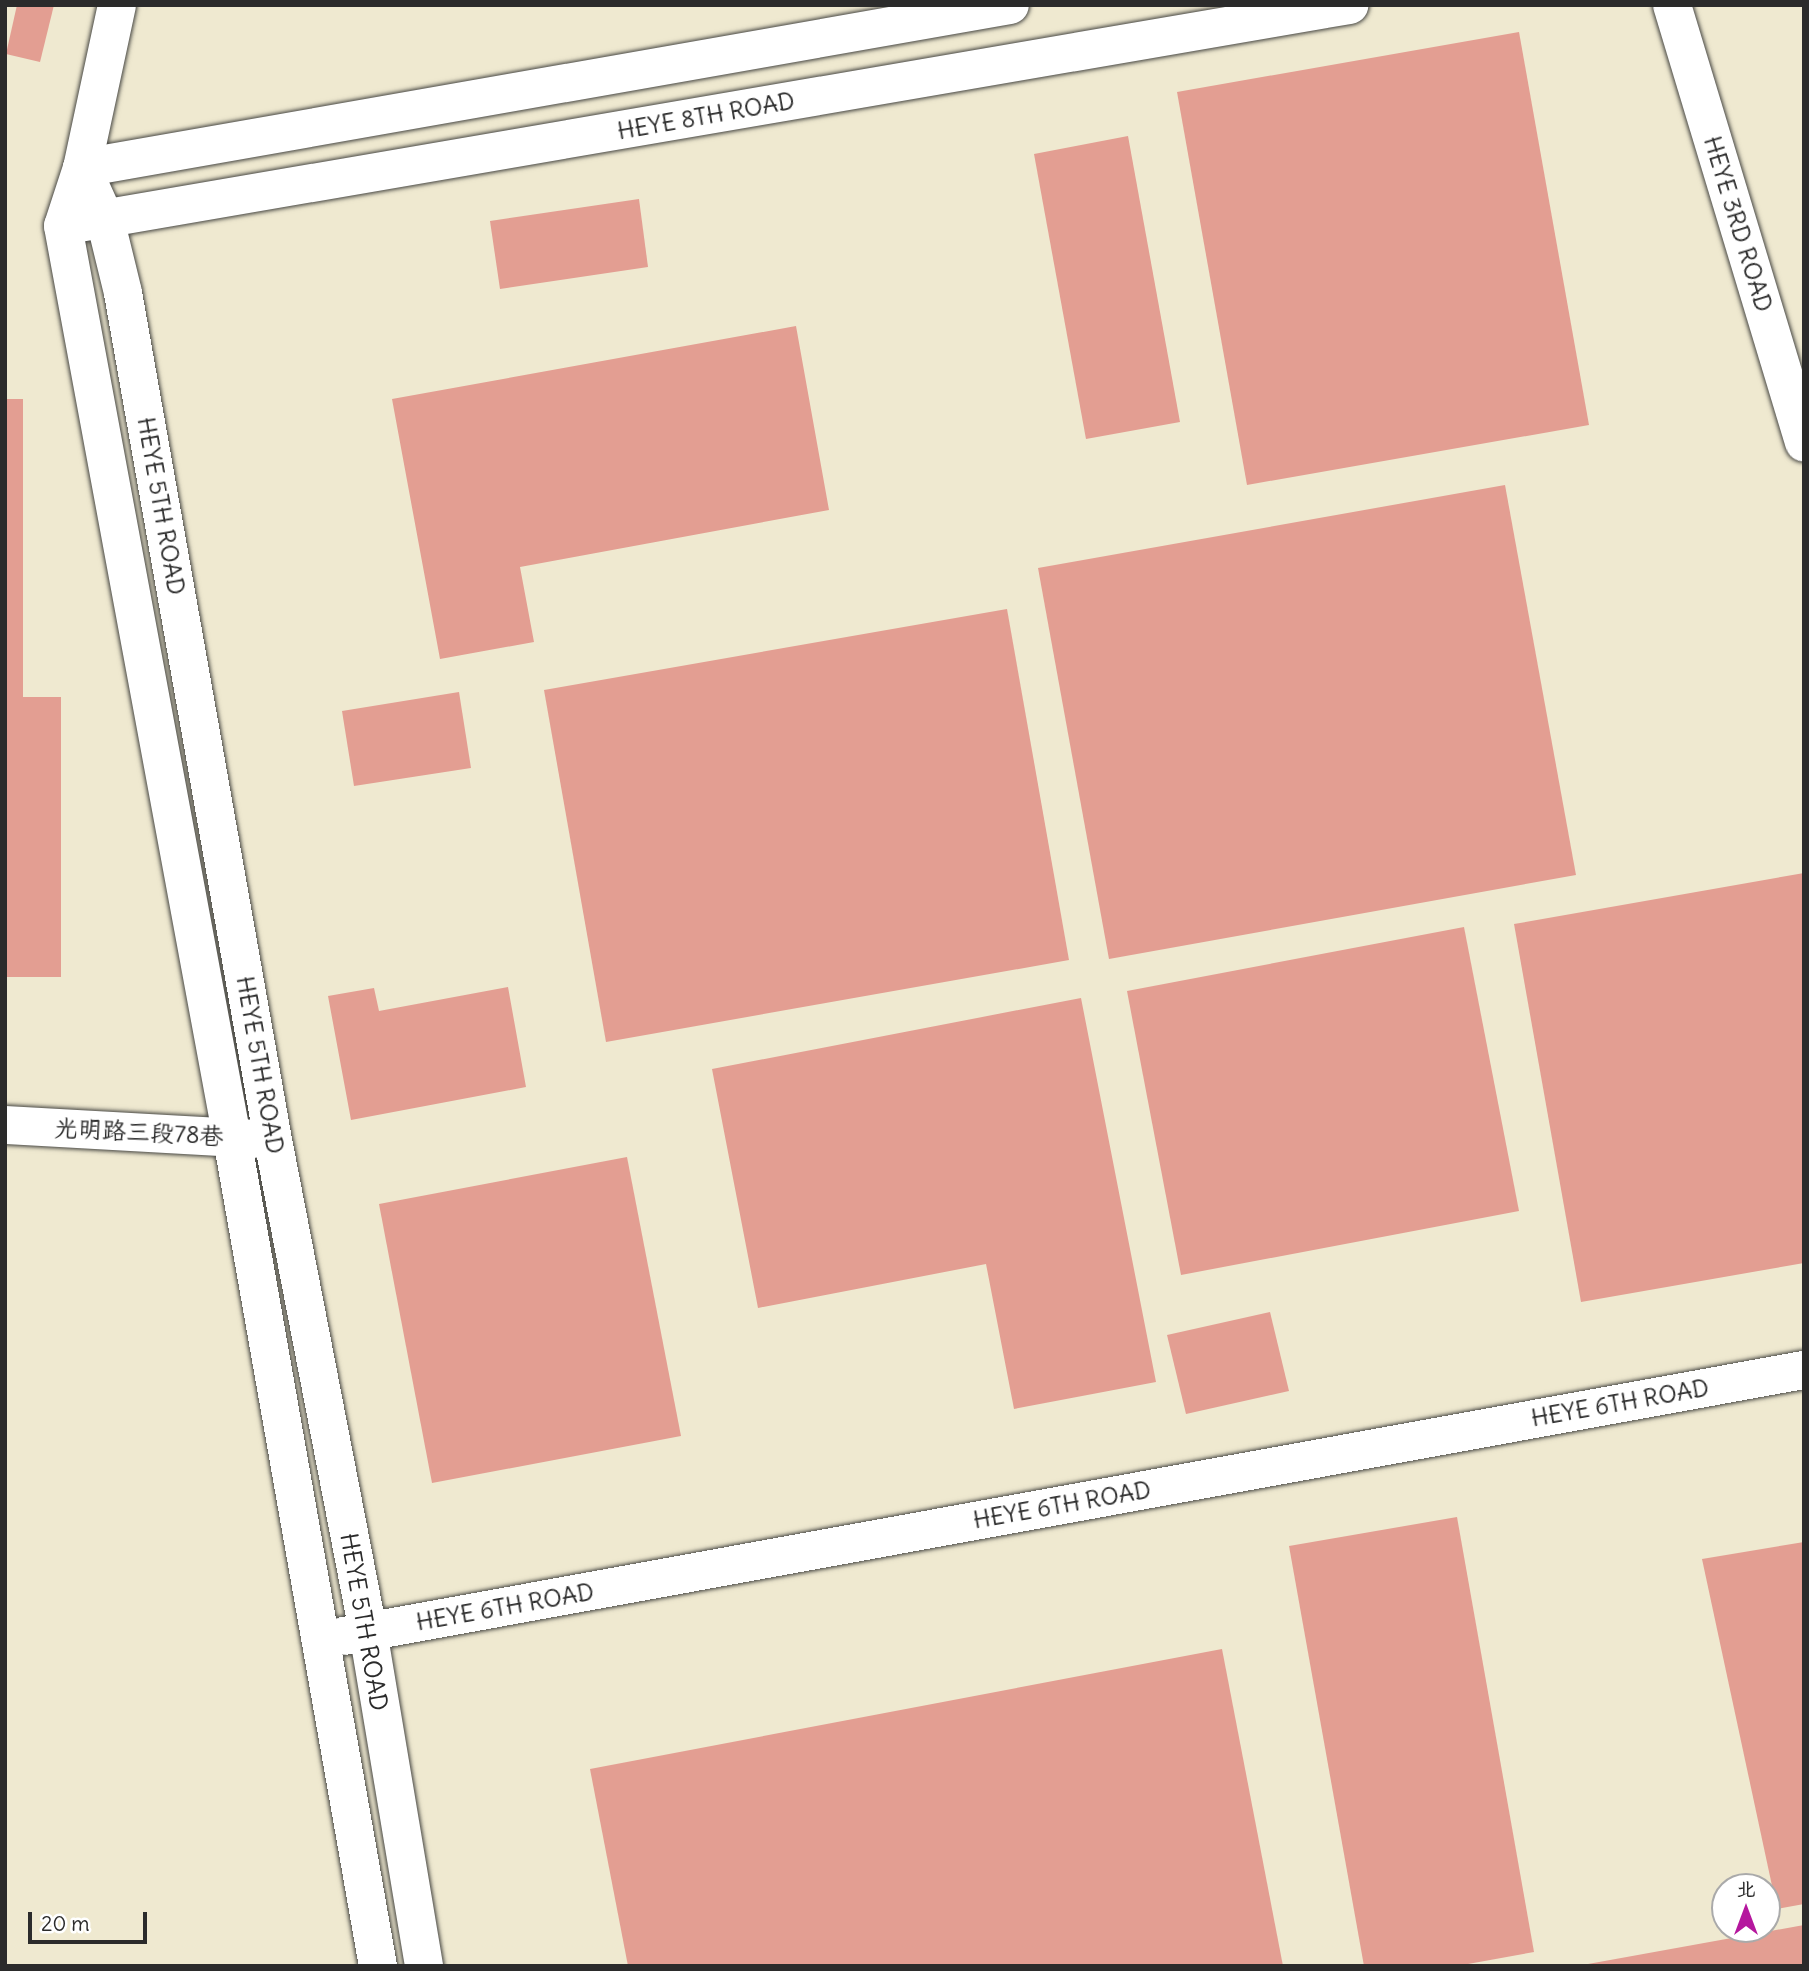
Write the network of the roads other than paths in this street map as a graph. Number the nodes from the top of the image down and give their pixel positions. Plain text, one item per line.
1 (117, 5) edge
2 (1010, 5) edge
3 (1349, 5) edge
4 (1672, 5) edge
5 (82, 168) junction
6 (105, 219) junction
7 (64, 226) junction
8 (1804, 442) edge
9 (5, 1125) edge
10 (232, 1138) junction
11 (273, 1139) junction
12 (1804, 1370) edge
13 (368, 1632) junction
14 (321, 1640) junction
15 (378, 1966) edge
16 (424, 1966) edge

1 - 5 street, HEYE 5TH ROAD
2 - 5 street
3 - 6 street, HEYE 8TH ROAD
4 - 8 street, HEYE 3RD ROAD
5 - 6 street, HEYE 5TH ROAD
5 - 7 street, HEYE 5TH ROAD
6 - 7 street, HEYE 8TH ROAD
6 - 11 street, HEYE 5TH ROAD
7 - 10 street, HEYE 5TH ROAD
9 - 10 street, 光明路三段78巷
10 - 11 street, 光明路三段78巷
10 - 14 street, HEYE 5TH ROAD
11 - 13 street, HEYE 5TH ROAD
12 - 13 street, HEYE 6TH ROAD
13 - 14 street, HEYE 6TH ROAD
13 - 16 street, HEYE 5TH ROAD
14 - 15 street, HEYE 5TH ROAD

